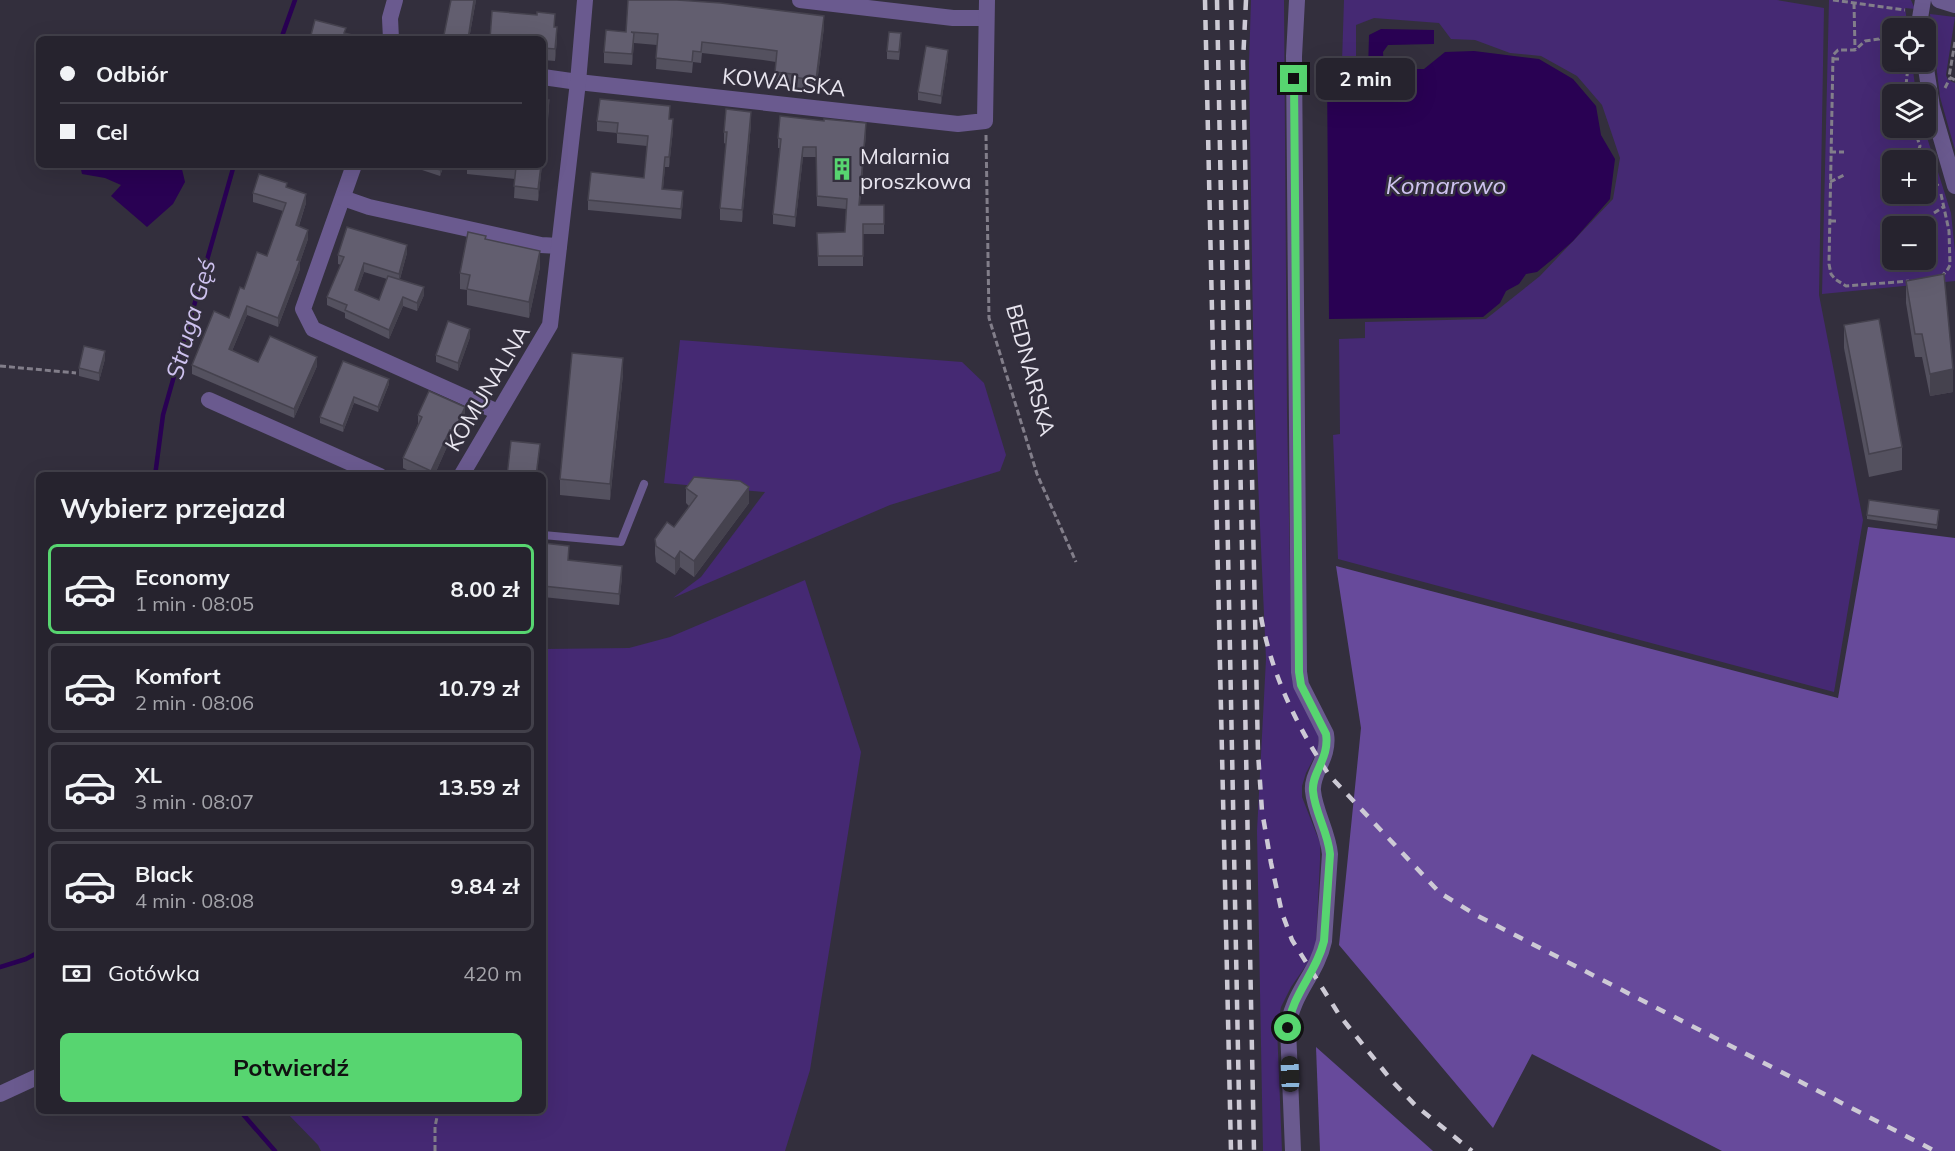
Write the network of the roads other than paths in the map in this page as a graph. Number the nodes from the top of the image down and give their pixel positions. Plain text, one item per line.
1 (395, 0) edge
2 (585, 0) edge
3 (800, 0) edge
4 (987, 0) edge
5 (1297, 0) edge
6 (1938, 0) edge
7 (1955, 5) edge
8 (986, 18) junction
9 (391, 36) edge
10 (1927, 72) edge
11 (546, 77) edge
12 (578, 82) junction
13 (353, 168) edge
14 (1955, 186) edge
15 (343, 198) junction
16 (559, 246) junction
17 (209, 400) dead end
18 (498, 412) junction
19 (371, 472) edge
20 (463, 472) edge
21 (644, 484) dead end
22 (546, 535) edge
23 (36, 1077) edge
24 (0, 1094) edge
25 (1293, 1151) edge

1 - 9 street
2 - 12 street, KOMUNALNA
3 - 8 street
4 - 8 street
5 - 25 street
6 - 7 street
8 - 12 street, KOWALSKA
10 - 14 street
11 - 12 street, KOWALSKA
12 - 16 street, KOMUNALNA
13 - 15 street
15 - 16 street
15 - 18 street
16 - 18 street, KOMUNALNA
17 - 19 street
18 - 20 street, KOMUNALNA
21 - 22 lane
23 - 24 street

